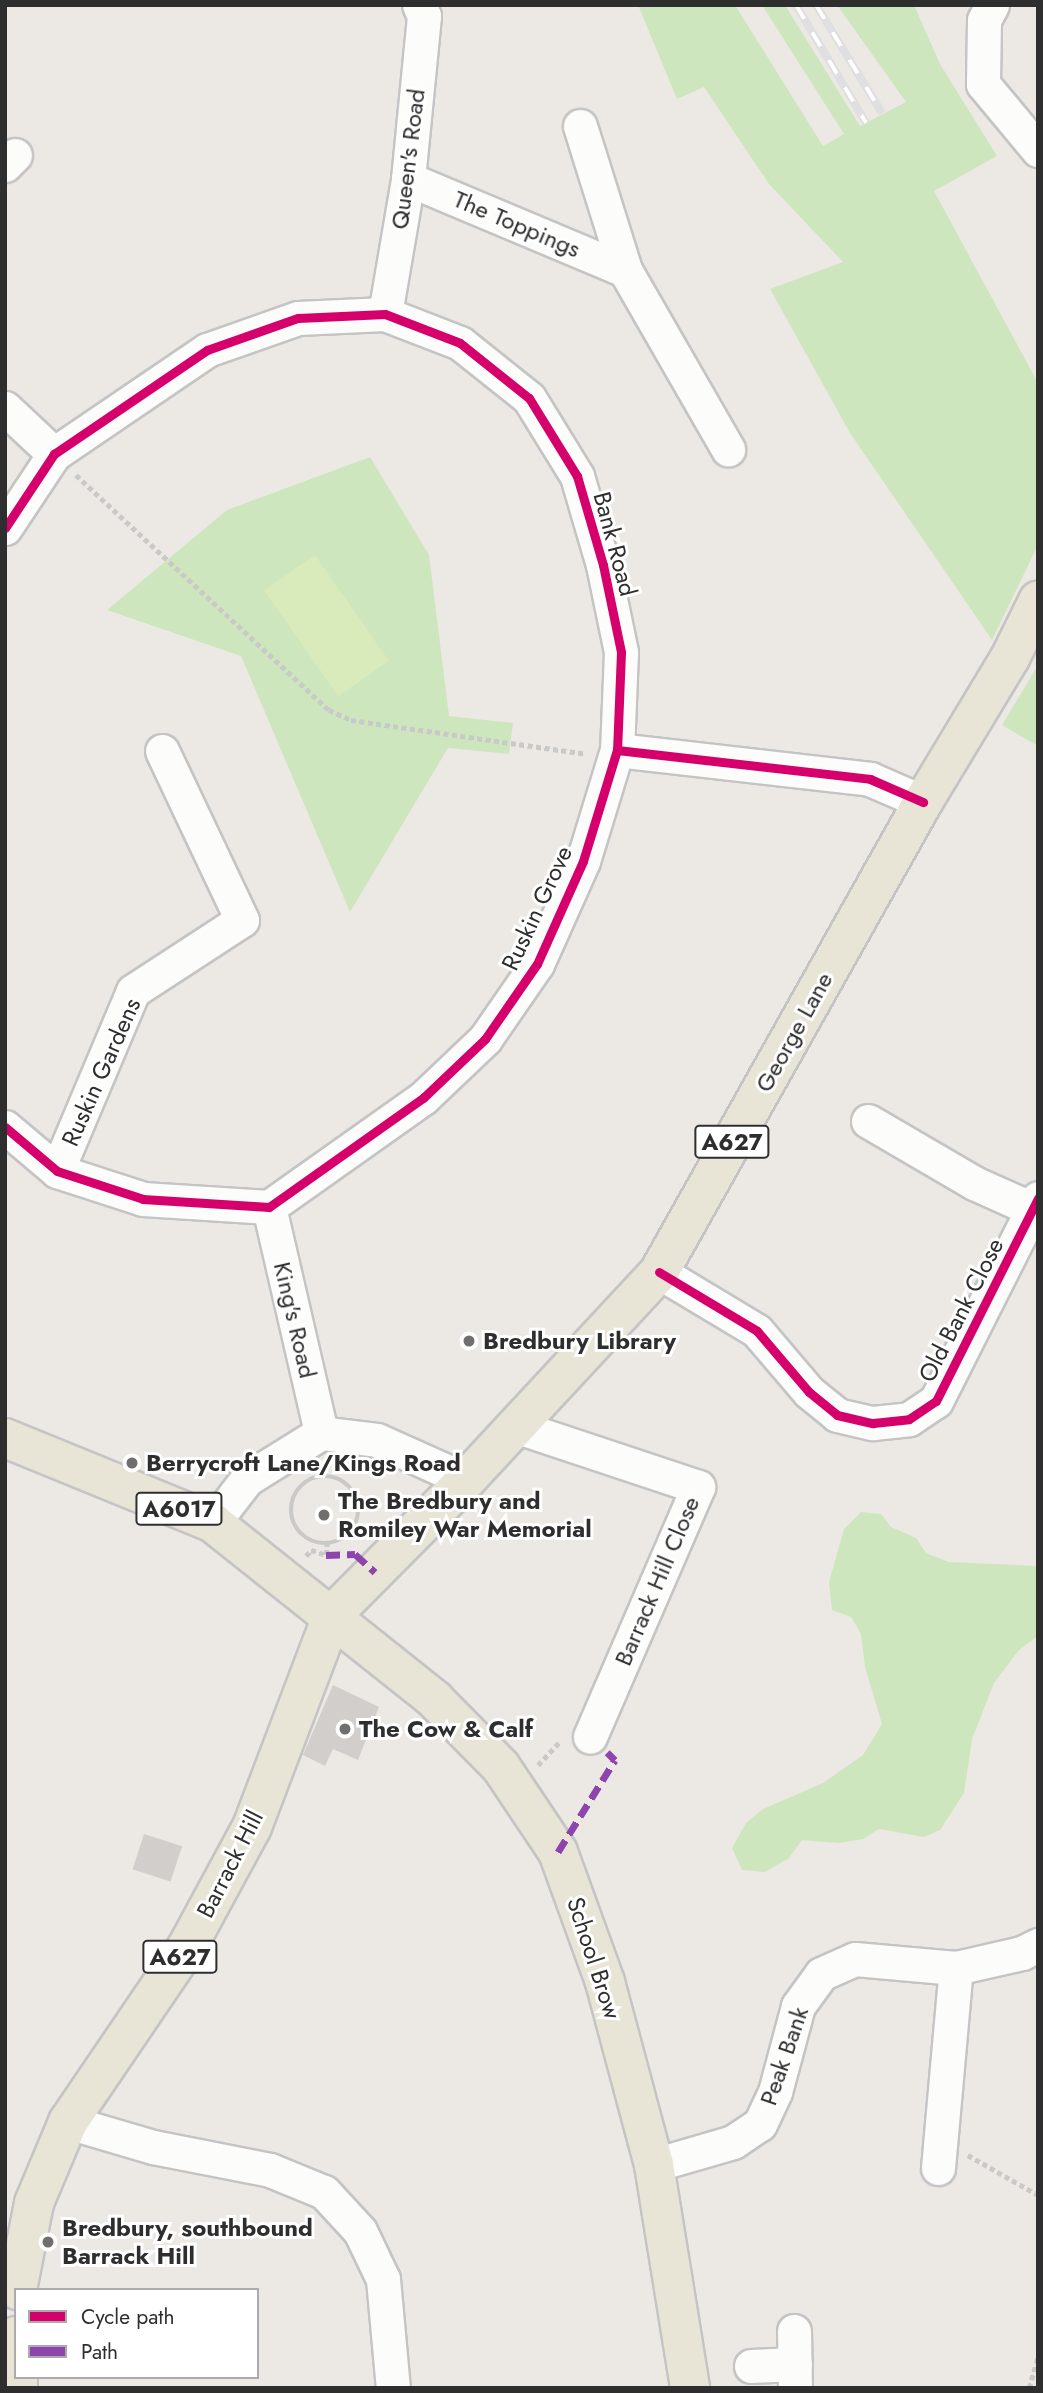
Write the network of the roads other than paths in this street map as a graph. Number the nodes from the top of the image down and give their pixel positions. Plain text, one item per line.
1 (419, 5) edge
2 (992, 5) edge
3 (580, 127) dead end
4 (1038, 150) edge
5 (408, 178) junction
6 (625, 270) junction
7 (385, 314) junction
8 (5, 408) edge
9 (728, 449) dead end
10 (54, 454) junction
11 (5, 528) edge
12 (1038, 601) edge
13 (162, 751) dead end
14 (616, 754) junction
15 (923, 802) junction
16 (868, 1121) dead end
17 (5, 1127) edge
18 (57, 1171) junction
19 (1035, 1204) edge
20 (269, 1206) junction
21 (659, 1272) junction
22 (515, 1426) junction
23 (321, 1433) junction
24 (5, 1438) edge
25 (466, 1480) junction
26 (213, 1523) junction
27 (332, 1614) junction
28 (589, 1737) road end
29 (1038, 1945) edge
30 (956, 1968) junction
31 (68, 2122) junction
32 (940, 2152) road end
33 (653, 2165) junction
34 (17, 2288) edge
35 (794, 2361) edge
36 (751, 2366) dead end
37 (393, 2388) edge
38 (690, 2388) edge

1 - 5 street, Queen's Road
2 - 4 street
3 - 6 street, The Toppings
5 - 6 street, The Toppings
5 - 7 street, Queen's Road
6 - 9 street, The Toppings
7 - 10 street, Bank Road
7 - 14 street, Bank Road
8 - 10 street
10 - 11 street, Bank Road
12 - 15 main road, George Lane / A627
13 - 18 street, Ruskin Gardens
14 - 15 street
14 - 20 street, Ruskin Grove
15 - 21 main road, George Lane / A627
16 - 19 street, Old Bank Close
17 - 18 street
18 - 20 street
19 - 21 street, Old Bank Close
20 - 23 street, King's Road
21 - 22 main road, George Lane / A627
22 - 25 main road, George Lane / A627
22 - 28 street, Barrack Hill Close
23 - 25 street
23 - 26 street
24 - 26 main road, A6017
25 - 27 main road, George Lane / A627
26 - 27 main road, A6017
27 - 31 main road, Barrack Hill / A627
27 - 33 main road, School Brow
29 - 30 street, Peak Bank
30 - 32 street
30 - 33 street, Peak Bank
31 - 34 main road, Barrack Hill / A627
31 - 37 street
33 - 38 main road, School Brow
35 - 36 street

